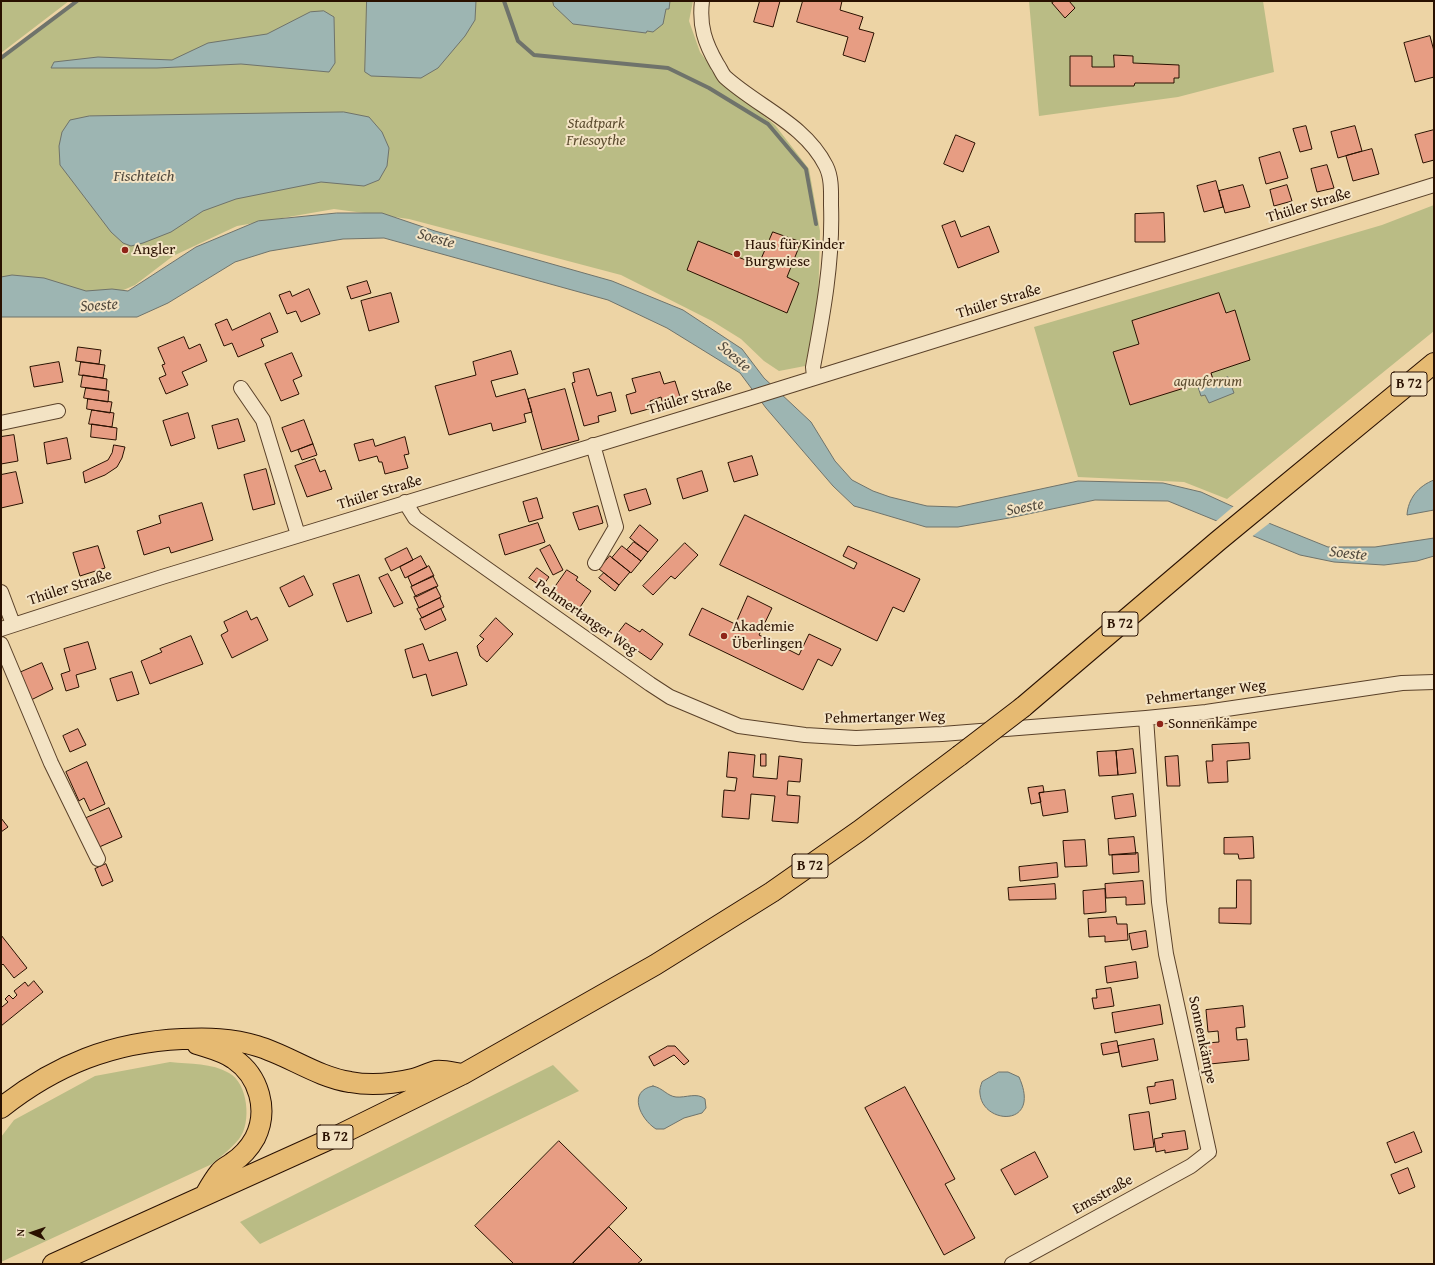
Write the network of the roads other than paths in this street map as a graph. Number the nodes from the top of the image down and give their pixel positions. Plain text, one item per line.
1 (702, 1) edge
2 (1434, 186) edge
3 (1434, 363) edge
4 (814, 378) junction
5 (241, 388) dead end
6 (58, 411) dead end
7 (1, 423) edge
8 (593, 445) junction
9 (405, 502) junction
10 (298, 535) junction
11 (594, 563) dead end
12 (1, 592) edge
13 (7, 627) edge
14 (1, 644) edge
15 (1434, 682) edge
16 (1146, 718) junction
17 (98, 859) dead end
18 (182, 1040) junction
19 (463, 1074) junction
20 (1, 1108) edge
21 (1209, 1152) joint
22 (205, 1195) junction
23 (53, 1264) edge
24 (1012, 1264) edge

1 - 4 street
2 - 4 street, Thüler Straße
3 - 19 highway, B 72, bridge
4 - 8 street, Thüler Straße
5 - 10 street
6 - 7 street
8 - 9 street, Thüler Straße
8 - 11 street
9 - 10 street, Thüler Straße
9 - 16 street, Pehmertanger Weg
10 - 13 street, Thüler Straße
12 - 13 street
14 - 17 street
15 - 16 street, Pehmertanger Weg
16 - 21 street, Sonnenkämpe
18 - 19 highway
18 - 20 highway
18 - 22 highway
19 - 22 highway, B 72
21 - 24 street, Emsstraße
22 - 23 highway, B 72

